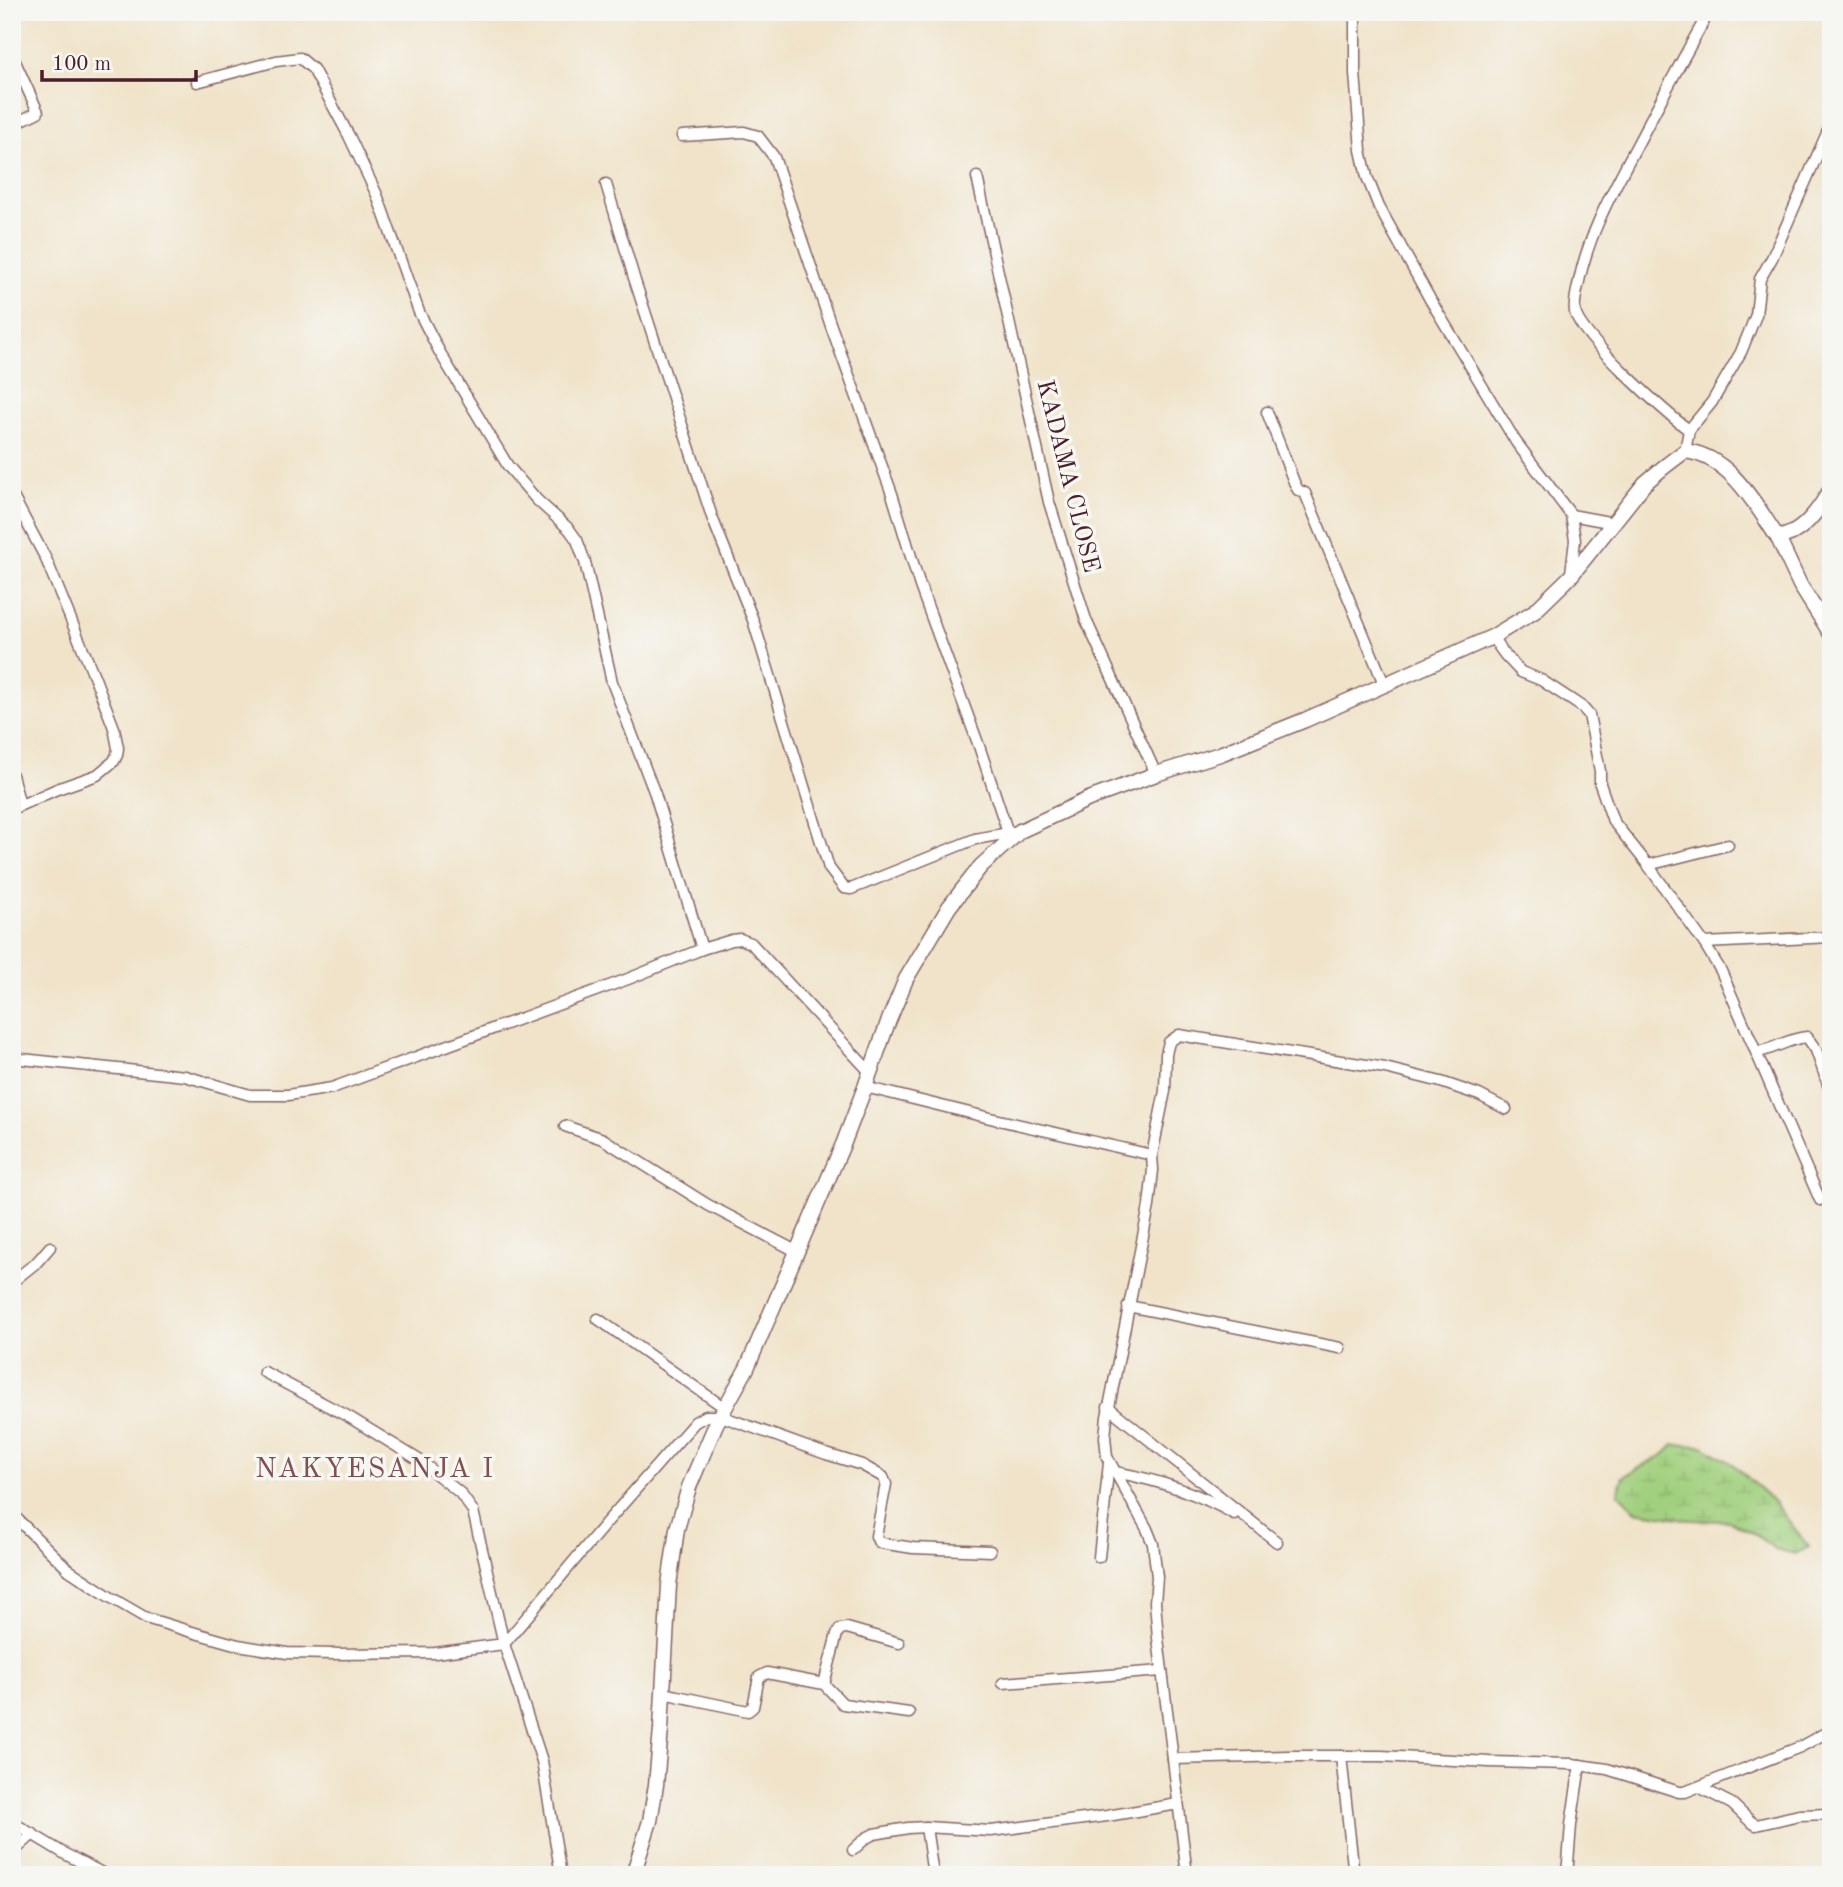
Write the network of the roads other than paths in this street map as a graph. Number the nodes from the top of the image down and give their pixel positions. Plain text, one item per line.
1 (1355, 12) edge
2 (1709, 12) edge
3 (12, 55) edge
4 (197, 82) dead end
5 (1831, 124) edge
6 (12, 125) edge
7 (682, 136) dead end
8 (978, 177) dead end
9 (606, 184) dead end
10 (1267, 412) dead end
11 (1689, 430) junction
12 (1685, 451) junction
13 (1831, 489) edge
14 (12, 495) edge
15 (1571, 515) junction
16 (1614, 523) junction
17 (1778, 538) junction
18 (1570, 577) junction
19 (1831, 634) edge
20 (1492, 637) junction
21 (1385, 686) junction
22 (1156, 774) junction
23 (12, 775) edge
24 (16, 807) edge
25 (1014, 832) junction
26 (1728, 845) dead end
27 (1648, 866) junction
28 (1831, 937) edge
29 (1704, 943) junction
30 (702, 949) junction
31 (1756, 1052) junction
32 (12, 1058) edge
33 (870, 1072) junction
34 (866, 1087) junction
35 (1831, 1093) edge
36 (1506, 1110) dead end
37 (565, 1126) dead end
38 (1152, 1155) junction
39 (1820, 1200) dead end
40 (50, 1247) dead end
41 (796, 1251) junction
42 (12, 1282) edge
43 (1128, 1306) junction
44 (598, 1319) dead end
45 (1340, 1348) dead end
46 (264, 1372) dead end
47 (1108, 1407) junction
48 (723, 1412) junction
49 (1112, 1467) junction
50 (12, 1514) edge
51 (990, 1551) dead end
52 (1099, 1557) dead end
53 (899, 1643) dead end
54 (505, 1644) junction
55 (1162, 1671) junction
56 (1003, 1683) dead end
57 (824, 1684) junction
58 (663, 1693) junction
59 (909, 1713) dead end
60 (1831, 1730) edge
61 (1341, 1756) junction
62 (1173, 1759) junction
63 (1580, 1765) junction
64 (1699, 1787) junction
65 (1178, 1804) junction
66 (1831, 1814) edge
67 (12, 1822) edge
68 (926, 1827) junction
69 (33, 1834) junction
70 (853, 1850) dead end
71 (12, 1853) edge
72 (106, 1875) edge
73 (561, 1875) edge
74 (633, 1875) edge
75 (933, 1875) edge
76 (1188, 1875) edge
77 (1354, 1875) edge
78 (1567, 1875) edge

1 - 15 street
2 - 11 street
3 - 6 street
4 - 30 street
5 - 11 street
7 - 25 street
8 - 22 street, KADAMA CLOSE
9 - 25 street
10 - 21 street
11 - 12 street
12 - 16 street
12 - 17 street
13 - 17 street
14 - 24 street
15 - 16 street
15 - 18 street
16 - 18 street
17 - 19 street
18 - 20 street
20 - 21 street
20 - 27 street
21 - 22 street
22 - 25 street
23 - 24 street
25 - 33 street
26 - 27 street
27 - 29 street
28 - 29 street
29 - 31 street
30 - 32 street
30 - 33 street
31 - 35 street
31 - 39 street
33 - 34 street
34 - 38 street
34 - 41 street
36 - 38 street
37 - 41 street
38 - 43 street
40 - 42 street
41 - 48 street
43 - 45 street
43 - 47 street
44 - 48 street
46 - 54 street
47 - 49 street
47 - 49 street
48 - 51 street
48 - 54 street
48 - 58 street
49 - 52 street
49 - 55 street
50 - 54 street
53 - 57 street
54 - 73 street
55 - 56 street
55 - 62 street
57 - 58 street
57 - 59 street
58 - 74 street
60 - 64 street
61 - 62 street
61 - 63 street
61 - 77 street
62 - 65 street
63 - 64 street
63 - 78 street
64 - 66 street
65 - 68 street
65 - 76 street
67 - 69 street
68 - 70 street
68 - 75 street
69 - 71 street
69 - 72 street

